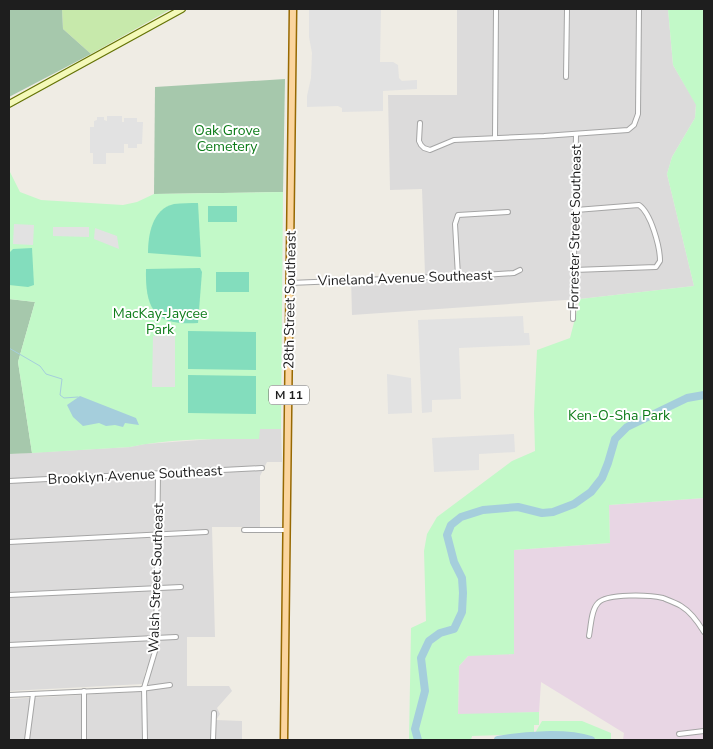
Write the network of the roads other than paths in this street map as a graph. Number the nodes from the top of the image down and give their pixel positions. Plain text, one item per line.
1 (182, 9) edge
2 (293, 9) edge
3 (496, 9) edge
4 (567, 9) edge
5 (639, 9) edge
6 (566, 77) dead end
7 (9, 104) edge
8 (420, 123) dead end
9 (576, 134) junction
10 (495, 138) junction
11 (576, 210) junction
12 (508, 212) dead end
13 (520, 270) dead end
14 (574, 270) junction
15 (458, 276) junction
16 (290, 283) junction
17 (573, 319) dead end
18 (262, 468) dead end
19 (158, 474) junction
20 (9, 482) edge
21 (244, 530) dead end
22 (287, 530) junction
23 (206, 532) dead end
24 (158, 535) junction
25 (9, 542) edge
26 (181, 587) dead end
27 (157, 588) junction
28 (9, 595) edge
29 (704, 632) edge
30 (589, 636) dead end
31 (176, 637) dead end
32 (156, 638) junction
33 (9, 645) edge
34 (170, 685) dead end
35 (144, 688) junction
36 (84, 691) junction
37 (33, 694) junction
38 (9, 695) edge
39 (214, 713) dead end
40 (704, 731) edge
41 (679, 734) dead end
42 (27, 740) edge
43 (84, 740) edge
44 (145, 740) edge
45 (213, 740) edge
46 (284, 740) edge

1 - 7 main road
2 - 16 main road, 28th Street Southeast / M 11
3 - 10 street
4 - 6 street
5 - 9 street
8 - 10 street
9 - 10 street
9 - 11 street, Forrester Street Southeast
11 - 14 street, Forrester Street Southeast
11 - 14 street
12 - 15 street
13 - 15 street, Vineland Avenue Southeast
14 - 17 street, Forrester Street Southeast
15 - 16 street, Vineland Avenue Southeast
16 - 22 main road, 28th Street Southeast / M 11
18 - 19 street, Brooklyn Avenue Southeast
19 - 20 street, Brooklyn Avenue Southeast
19 - 24 street, Walsh Street Southeast
21 - 22 street
22 - 46 main road, 28th Street Southeast / M 11
23 - 24 street
24 - 25 street
24 - 27 street, Walsh Street Southeast
26 - 27 street
27 - 28 street
27 - 32 street, Walsh Street Southeast
29 - 30 street
31 - 32 street
32 - 33 street
32 - 35 street, Walsh Street Southeast
34 - 35 street
35 - 36 street
35 - 44 street, Walsh Street Southeast
36 - 37 street
36 - 43 street
37 - 38 street
37 - 42 street
39 - 45 street
40 - 41 street

